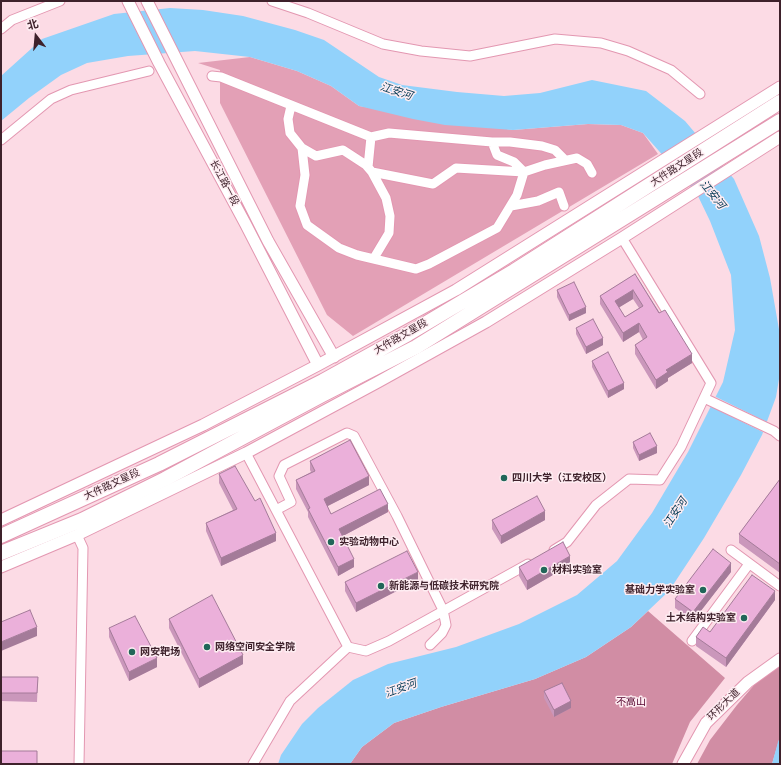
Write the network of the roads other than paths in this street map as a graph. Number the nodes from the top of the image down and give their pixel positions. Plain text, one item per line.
1 (60, 1) edge
2 (128, 1) edge
3 (147, 1) edge
4 (272, 1) edge
5 (1, 29) edge
6 (149, 72) dead end
7 (212, 76) dead end
8 (780, 87) edge
9 (700, 94) dead end
10 (780, 102) edge
11 (291, 106) junction
12 (780, 121) edge
13 (371, 137) junction
14 (780, 137) edge
15 (711, 138) junction
16 (1, 140) edge
17 (492, 142) junction
18 (302, 148) junction
19 (565, 160) junction
20 (370, 169) junction
21 (524, 172) junction
22 (592, 173) dead end
23 (669, 181) junction
24 (511, 206) junction
25 (564, 206) dead end
26 (622, 238) junction
27 (374, 258) junction
28 (334, 357) junction
29 (318, 365) junction
30 (704, 398) junction
31 (777, 434) edge
32 (246, 453) junction
33 (276, 510) junction
34 (1, 520) edge
35 (77, 534) junction
36 (1, 536) edge
37 (731, 550) dead end
38 (1, 553) edge
39 (749, 564) junction
40 (1, 567) edge
41 (780, 586) edge
42 (443, 610) junction
43 (692, 641) dead end
44 (430, 645) dead end
45 (348, 647) junction
46 (780, 659) edge
47 (79, 764) edge
48 (253, 764) edge
49 (684, 764) edge

1 - 5 street
2 - 29 street, 长江路一段
3 - 28 street, 长江路一段
4 - 9 street
6 - 16 street
7 - 11 street
8 - 15 street
10 - 15 main road, 大件路文星段
11 - 13 street
11 - 18 street
12 - 23 main road, 大件路文星段
13 - 17 street
13 - 20 street
14 - 26 street
15 - 23 main road, 大件路文星段
15 - 28 street
17 - 19 street
17 - 21 street
18 - 20 street
18 - 27 street
19 - 21 street
19 - 22 street
20 - 21 street
20 - 27 street
21 - 24 street
23 - 36 main road, 大件路文星段
23 - 38 main road, 大件路文星段
24 - 25 street
24 - 27 street
26 - 30 street
26 - 32 street
28 - 29 street
29 - 34 street
30 - 31 street
30 - 42 street
32 - 33 street
32 - 35 street
33 - 42 street
33 - 45 street
35 - 40 street
35 - 47 street
37 - 39 street
39 - 41 street
39 - 43 street
42 - 44 street
42 - 45 street
45 - 48 street
46 - 49 street, 环形大道

